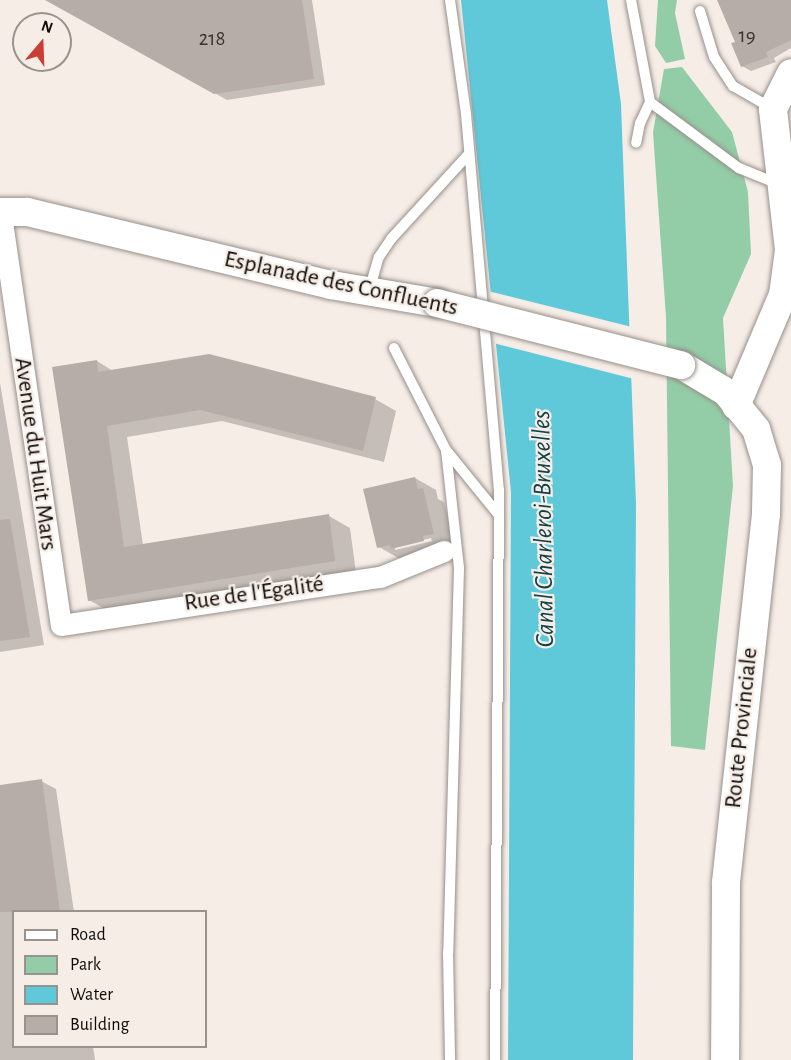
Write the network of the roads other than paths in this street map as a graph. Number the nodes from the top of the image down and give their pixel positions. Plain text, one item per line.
1 (450, 0) edge
2 (631, 0) edge
3 (700, 11) dead end
4 (791, 73) edge
5 (650, 102) junction
6 (773, 109) junction
7 (636, 143) dead end
8 (468, 155) junction
9 (778, 184) junction
10 (0, 211) edge
11 (369, 291) junction
12 (394, 348) dead end
13 (681, 365) joint
14 (736, 406) junction
15 (446, 450) junction
16 (498, 514) junction
17 (444, 551) dead end
18 (61, 625) joint
19 (450, 1060) edge
20 (495, 1060) edge
21 (725, 1060) edge

1 - 8 lane
2 - 5 lane
3 - 6 lane
4 - 6 main road
5 - 7 lane
5 - 9 lane
6 - 9 main road
8 - 11 lane
8 - 16 lane
9 - 14 main road
10 - 11 main road, Esplanade des Confluents
10 - 18 street, Avenue du Huit Mars
11 - 13 main road, Esplanade des Confluents, bridge
12 - 15 lane
13 - 14 main road, Route Provinciale
14 - 21 main road, Route Provinciale
15 - 16 lane
15 - 19 lane
16 - 20 lane
17 - 18 street, Rue de l'Égalité

